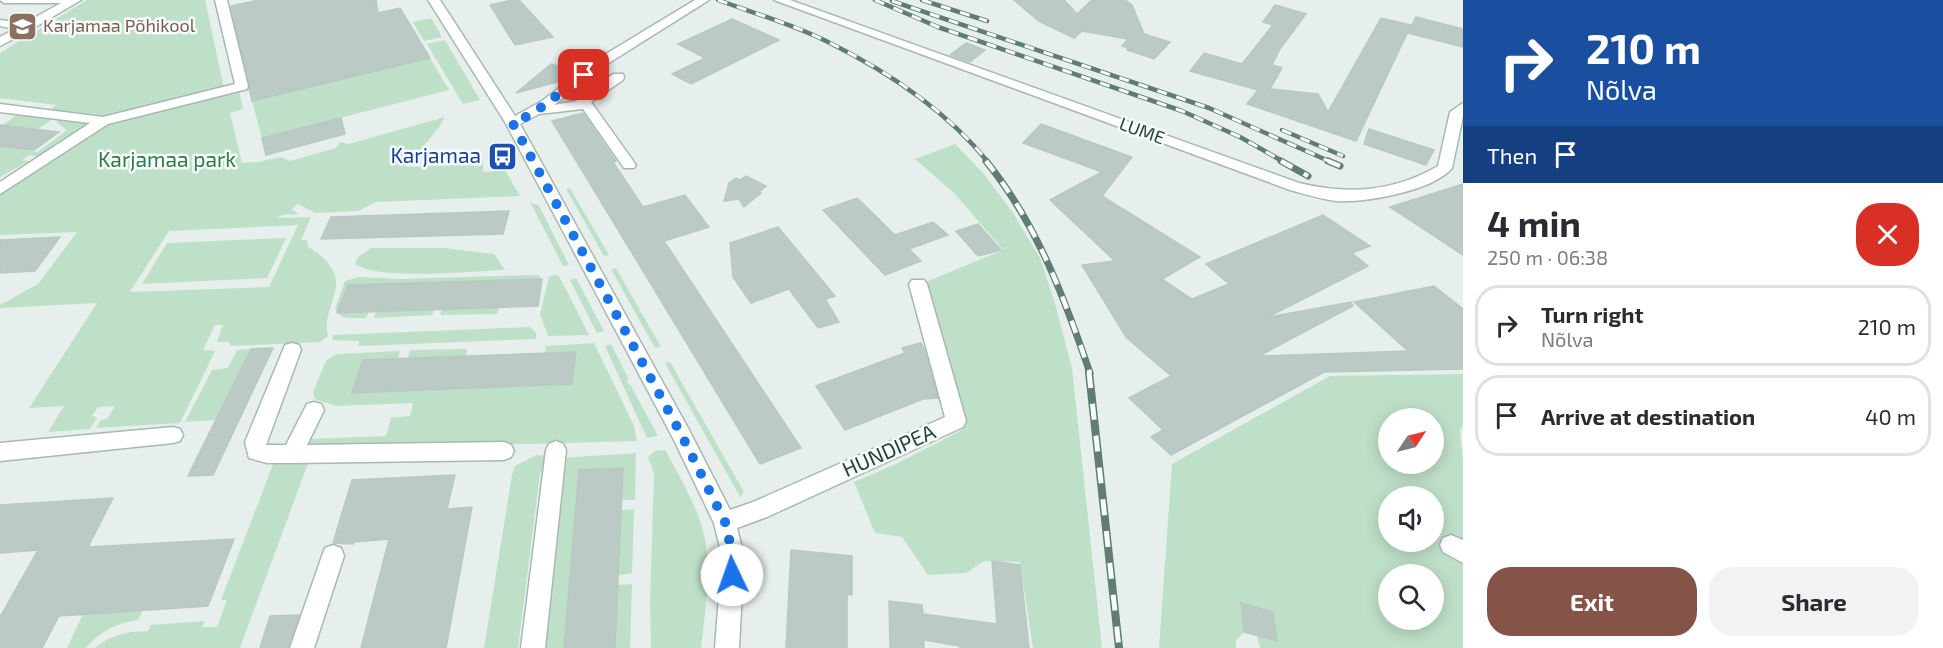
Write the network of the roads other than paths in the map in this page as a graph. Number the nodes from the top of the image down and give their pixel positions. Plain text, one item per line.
1 (4, 0) edge
2 (74, 0) edge
3 (220, 0) edge
4 (434, 0) edge
5 (703, 0) edge
6 (780, 0) edge
7 (0, 23) edge
8 (28, 27) junction
9 (0, 42) edge
10 (618, 77) dead end
11 (580, 104) junction
12 (1463, 107) edge
13 (0, 108) edge
14 (538, 110) junction
15 (103, 121) junction
16 (512, 122) junction
17 (629, 165) dead end
18 (0, 189) edge
19 (918, 284) dead end
20 (292, 350) dead end
21 (314, 410) dead end
22 (173, 435) dead end
23 (556, 450) dead end
24 (504, 451) dead end
25 (0, 452) edge
26 (292, 454) junction
27 (725, 522) junction
28 (333, 556) dead end
29 (302, 648) edge
30 (533, 648) edge
31 (727, 648) edge

1 - 2 street
2 - 8 street
3 - 15 street
4 - 16 street
5 - 14 street
6 - 12 street, LUME
7 - 8 street
8 - 9 street
10 - 11 street
11 - 14 street
11 - 17 street
13 - 15 street
14 - 16 street
15 - 18 street
16 - 27 street
19 - 27 street, HUNDIPEA
20 - 26 street
21 - 26 street
22 - 25 street
23 - 30 street
24 - 26 street
27 - 31 street
28 - 29 street

